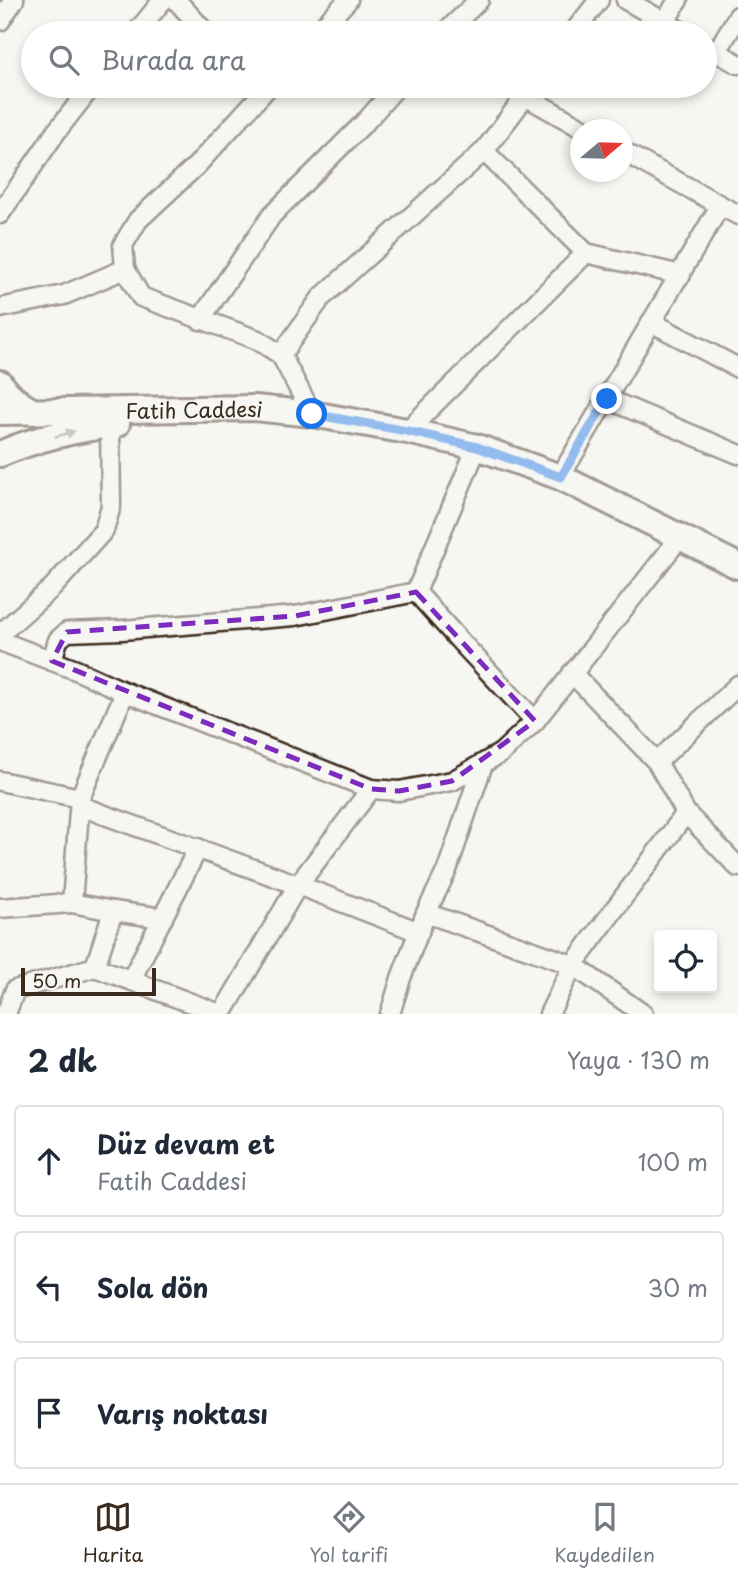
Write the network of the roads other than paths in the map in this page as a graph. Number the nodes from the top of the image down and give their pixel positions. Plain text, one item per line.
1 (163, 0) edge
2 (176, 0) edge
3 (348, 0) edge
4 (479, 0) edge
5 (599, 0) edge
6 (626, 0) edge
7 (678, 0) edge
8 (738, 16) edge
9 (146, 21) edge
10 (195, 21) edge
11 (328, 21) edge
12 (457, 21) edge
13 (582, 21) edge
14 (663, 21) edge
15 (666, 21) edge
16 (717, 42) edge
17 (717, 54) edge
18 (738, 64) edge
19 (83, 98) edge
20 (254, 98) edge
21 (387, 98) edge
22 (524, 98) edge
23 (539, 98) edge
24 (570, 120) edge
25 (484, 151) junction
26 (633, 157) edge
27 (0, 181) edge
28 (15, 192) junction
29 (720, 206) junction
30 (0, 214) edge
31 (738, 215) edge
32 (586, 253) junction
33 (125, 269) junction
34 (681, 275) junction
35 (0, 308) edge
36 (200, 320) junction
37 (651, 322) junction
38 (281, 355) junction
39 (738, 368) edge
40 (0, 383) edge
41 (607, 399) junction
42 (255, 408) junction
43 (0, 412) edge
44 (34, 412) junction
45 (312, 414) junction
46 (110, 425) junction
47 (407, 431) junction
48 (477, 447) junction
49 (0, 454) edge
50 (738, 454) edge
51 (561, 477) junction
52 (681, 537) junction
53 (738, 566) edge
54 (416, 592) junction
55 (0, 634) edge
56 (0, 641) edge
57 (52, 661) junction
58 (572, 673) junction
59 (738, 685) edge
60 (125, 692) junction
61 (535, 721) junction
62 (657, 762) junction
63 (483, 764) junction
64 (0, 781) edge
65 (371, 789) junction
66 (80, 802) junction
67 (686, 813) junction
68 (198, 848) junction
69 (738, 867) edge
70 (298, 885) junction
71 (72, 903) junction
72 (0, 908) edge
73 (113, 911) junction
74 (426, 913) junction
75 (163, 918) junction
76 (419, 932) junction
77 (573, 965) junction
78 (95, 967) junction
79 (131, 981) junction
80 (6, 1014) edge
81 (221, 1014) edge
82 (390, 1014) edge
83 (549, 1014) edge
84 (643, 1014) edge

1 - 9 street
2 - 10 street
3 - 11 street
4 - 12 street
5 - 13 street
6 - 14 street
7 - 15 street
8 - 16 street
17 - 18 street
19 - 28 street
20 - 33 street
21 - 36 street
22 - 25 street
23 - 24 street
25 - 32 street
25 - 38 street
26 - 29 street
27 - 28 street
28 - 30 street
29 - 31 street
29 - 34 street
32 - 34 street
32 - 47 street
33 - 35 street
33 - 36 street
34 - 37 street
36 - 38 street
37 - 39 street
37 - 41 street
38 - 45 street
40 - 44 main road
41 - 50 street
41 - 51 street
42 - 44 main road, Fatih Caddesi
42 - 45 main road, Fatih Caddesi
42 - 46 main road
43 - 44 main road, Fatih Caddesi
45 - 47 main road, Fatih Caddesi
49 -> 46 main road
46 - 55 street
47 - 48 main road, Fatih Caddesi
48 - 51 main road, Fatih Caddesi
48 - 54 street
51 - 52 main road, Fatih Caddesi
52 - 53 main road, Fatih Caddesi
52 - 58 street
54 - 57 street
54 - 61 street
56 - 57 street
57 - 60 street
58 - 61 street
58 - 62 street
59 - 62 street
60 - 65 street
60 - 66 street
61 - 63 street
62 - 67 street
63 - 65 street
63 - 74 street
64 - 66 street
65 - 70 street
66 - 68 street
66 - 71 street
67 - 69 street
67 - 77 street
68 - 70 street
68 - 75 street
70 - 76 street
70 - 81 street
71 - 72 street
71 - 73 street
73 - 75 street
73 - 78 street
74 - 76 street
74 - 77 street
75 - 79 street
76 - 82 street
77 - 83 street
77 - 84 street
78 - 79 street
78 - 80 street
79 - 81 street

